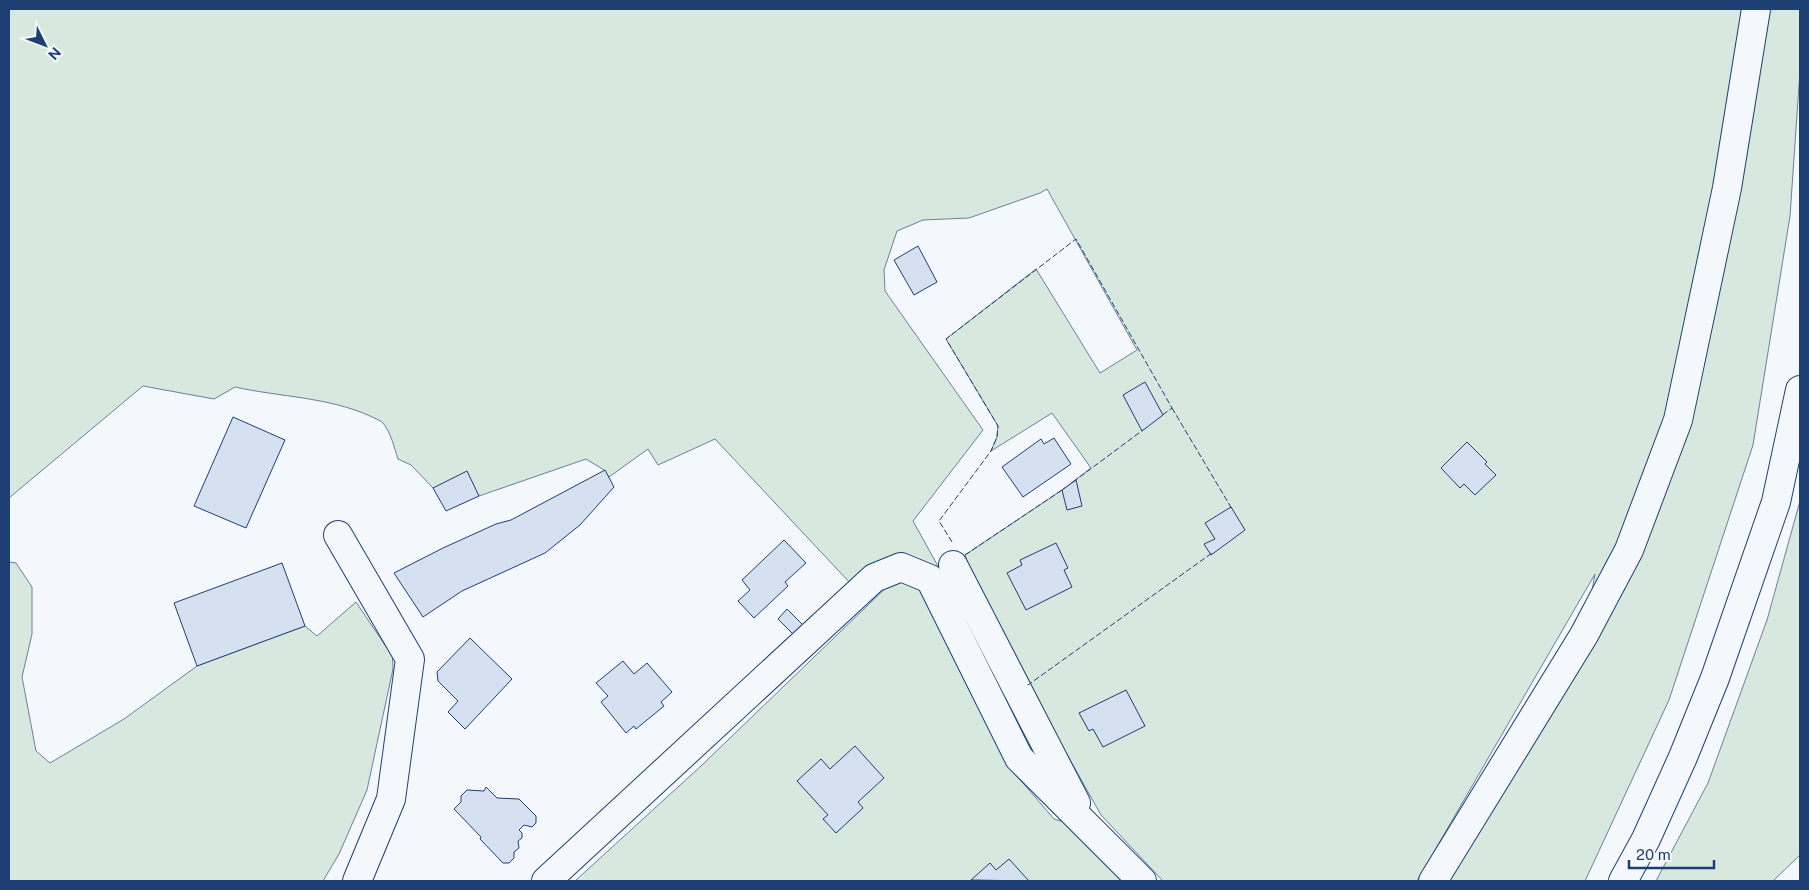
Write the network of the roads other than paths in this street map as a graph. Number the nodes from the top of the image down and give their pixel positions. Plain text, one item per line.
1 (1756, 9) edge
2 (1800, 390) edge
3 (338, 535) dead end
4 (953, 565) dead end
5 (1088, 827) junction
6 (356, 881) edge
7 (546, 881) edge
8 (1142, 881) edge
9 (1433, 881) edge
10 (1623, 881) edge

1 - 9 main road
2 - 10 main road
3 - 6 main road
4 - 5 main road
5 - 7 main road
5 - 8 main road

